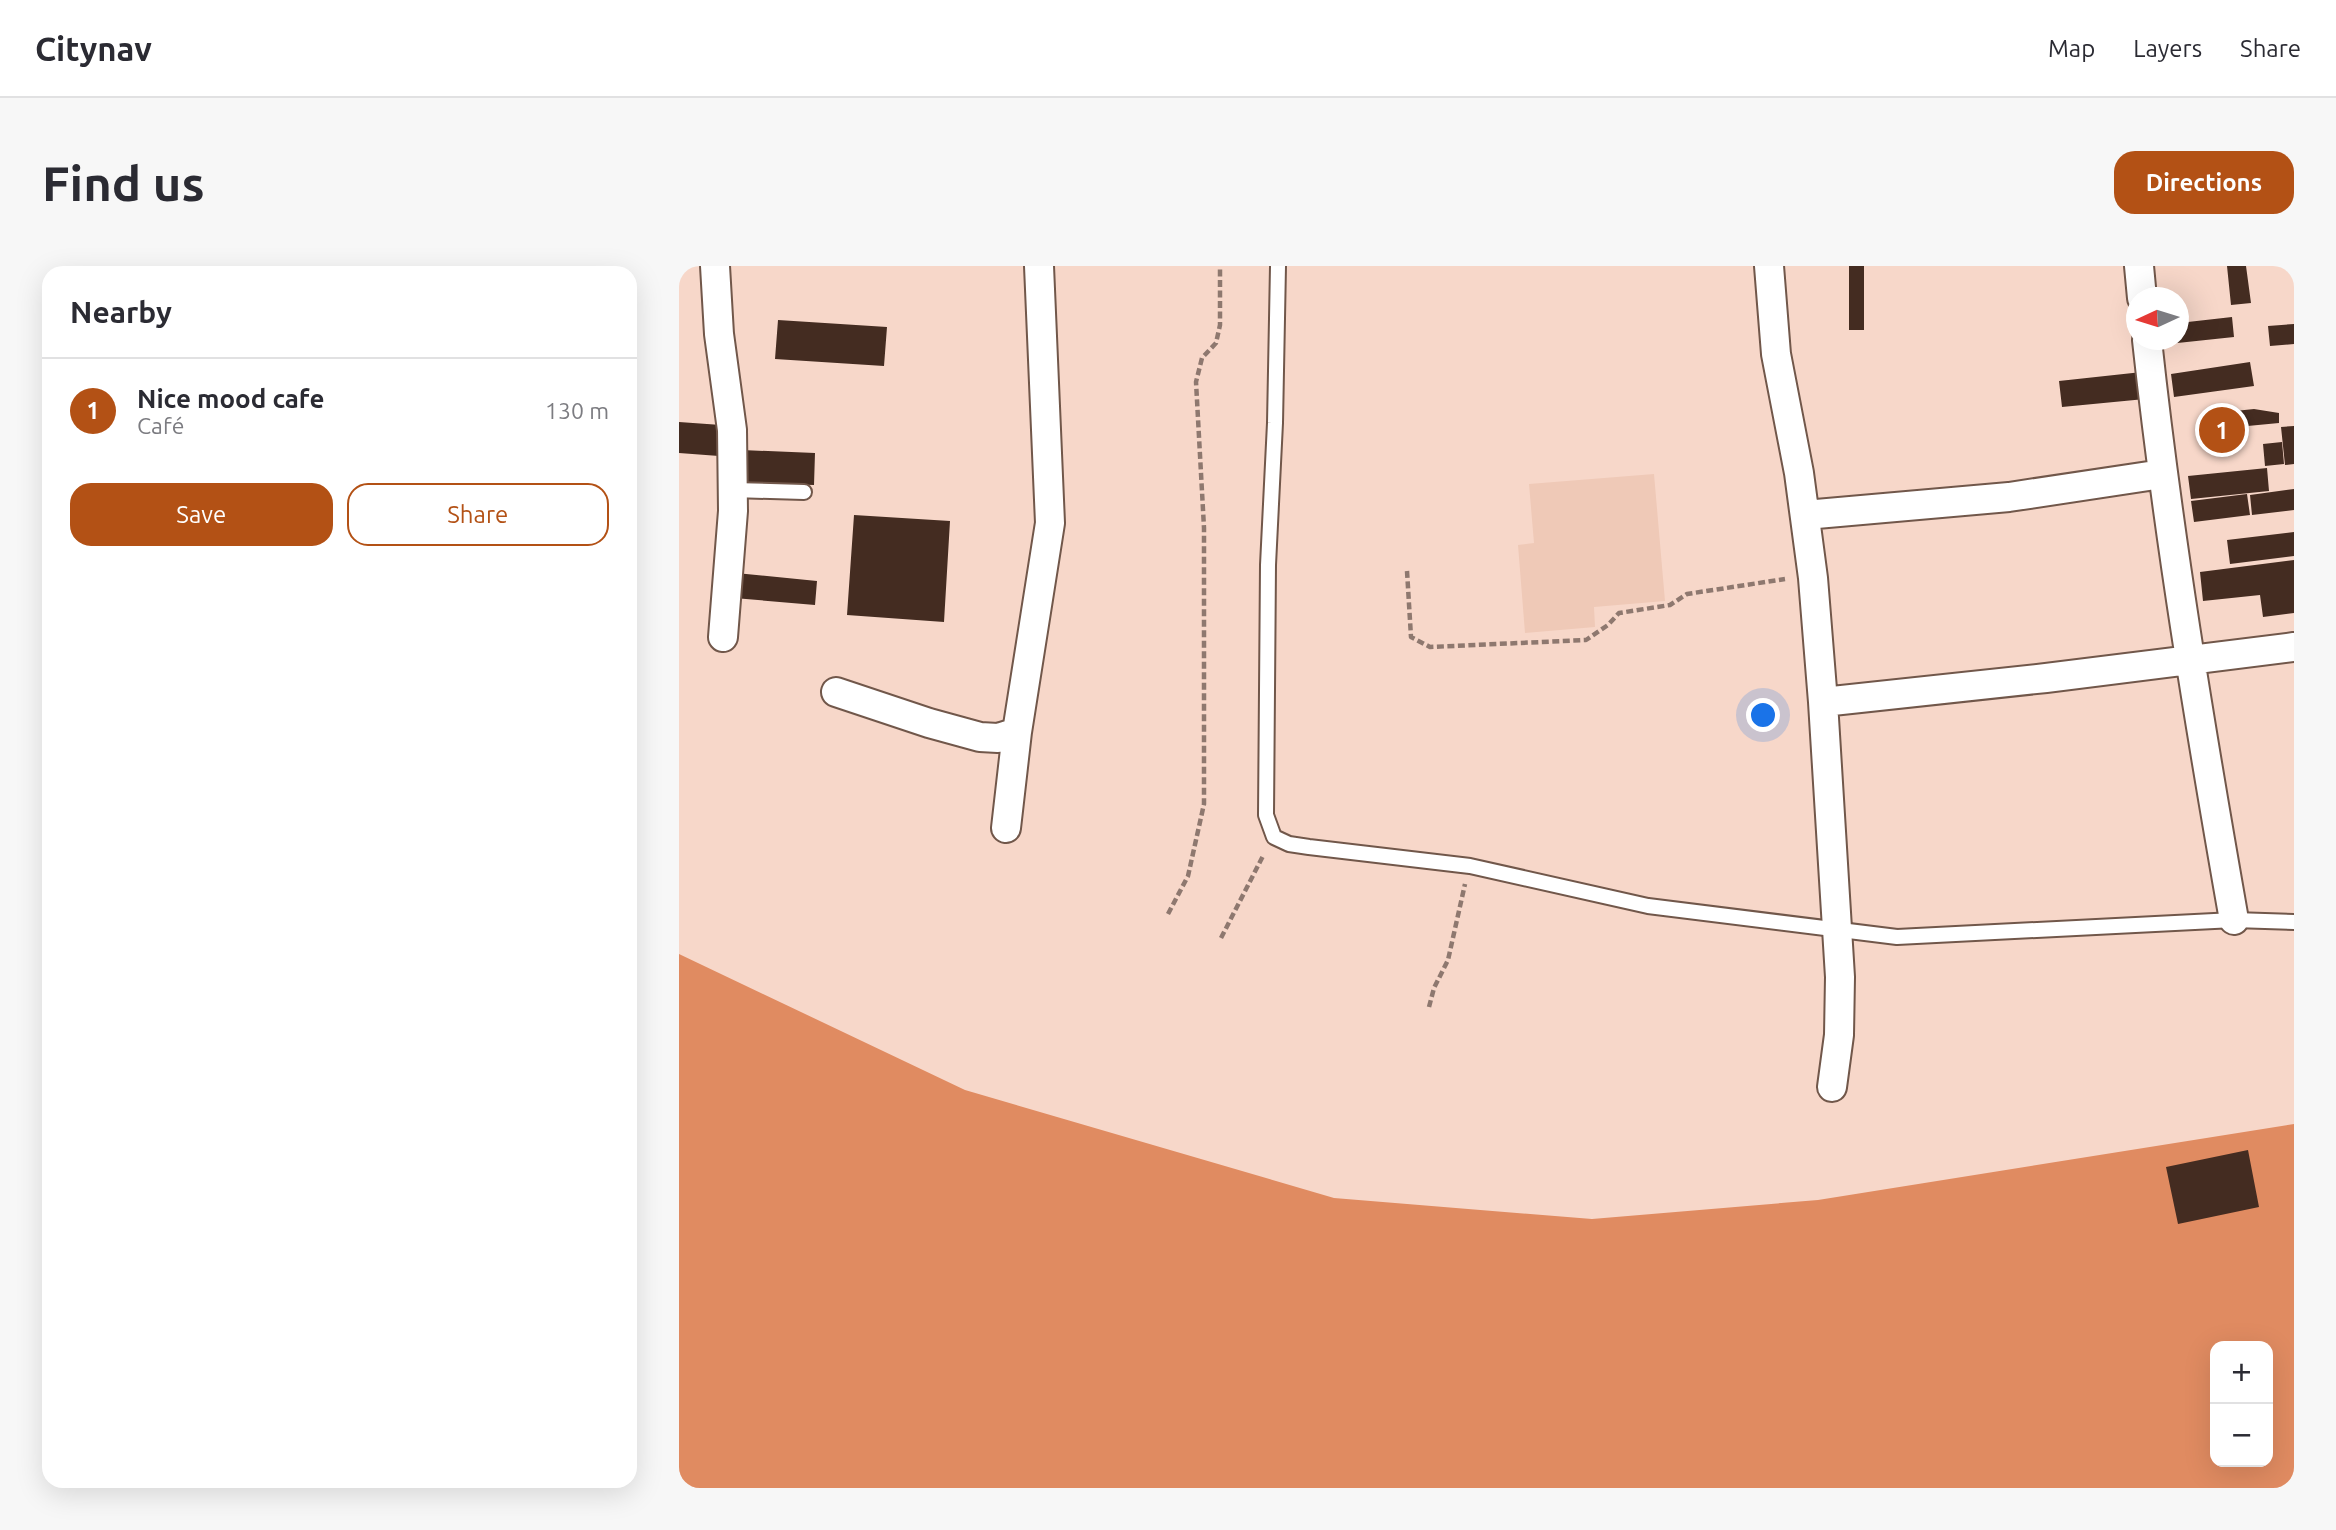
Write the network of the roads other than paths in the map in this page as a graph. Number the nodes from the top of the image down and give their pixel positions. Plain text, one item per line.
1 (715, 266) edge
2 (1039, 266) edge
3 (1278, 266) edge
4 (1769, 266) edge
5 (2139, 266) edge
6 (2141, 287) edge
7 (2148, 350) edge
8 (2162, 474) junction
9 (733, 491) junction
10 (804, 492) dead end
11 (1805, 515) junction
12 (723, 637) dead end
13 (2294, 647) edge
14 (2189, 660) junction
15 (836, 692) dead end
16 (1823, 702) junction
17 (1017, 732) junction
18 (1006, 828) dead end
19 (2234, 920) junction
20 (2294, 922) edge
21 (1836, 930) junction
22 (1832, 1087) dead end

1 - 9 street
2 - 17 street
3 - 21 lane
4 - 11 street
5 - 6 street
7 - 8 street
8 - 11 street
8 - 14 street
9 - 10 lane
9 - 12 street
11 - 16 street
13 - 14 street
14 - 16 street
14 - 19 street
15 - 17 street
16 - 21 street
17 - 18 street
19 - 20 lane
19 - 21 lane
21 - 22 street

